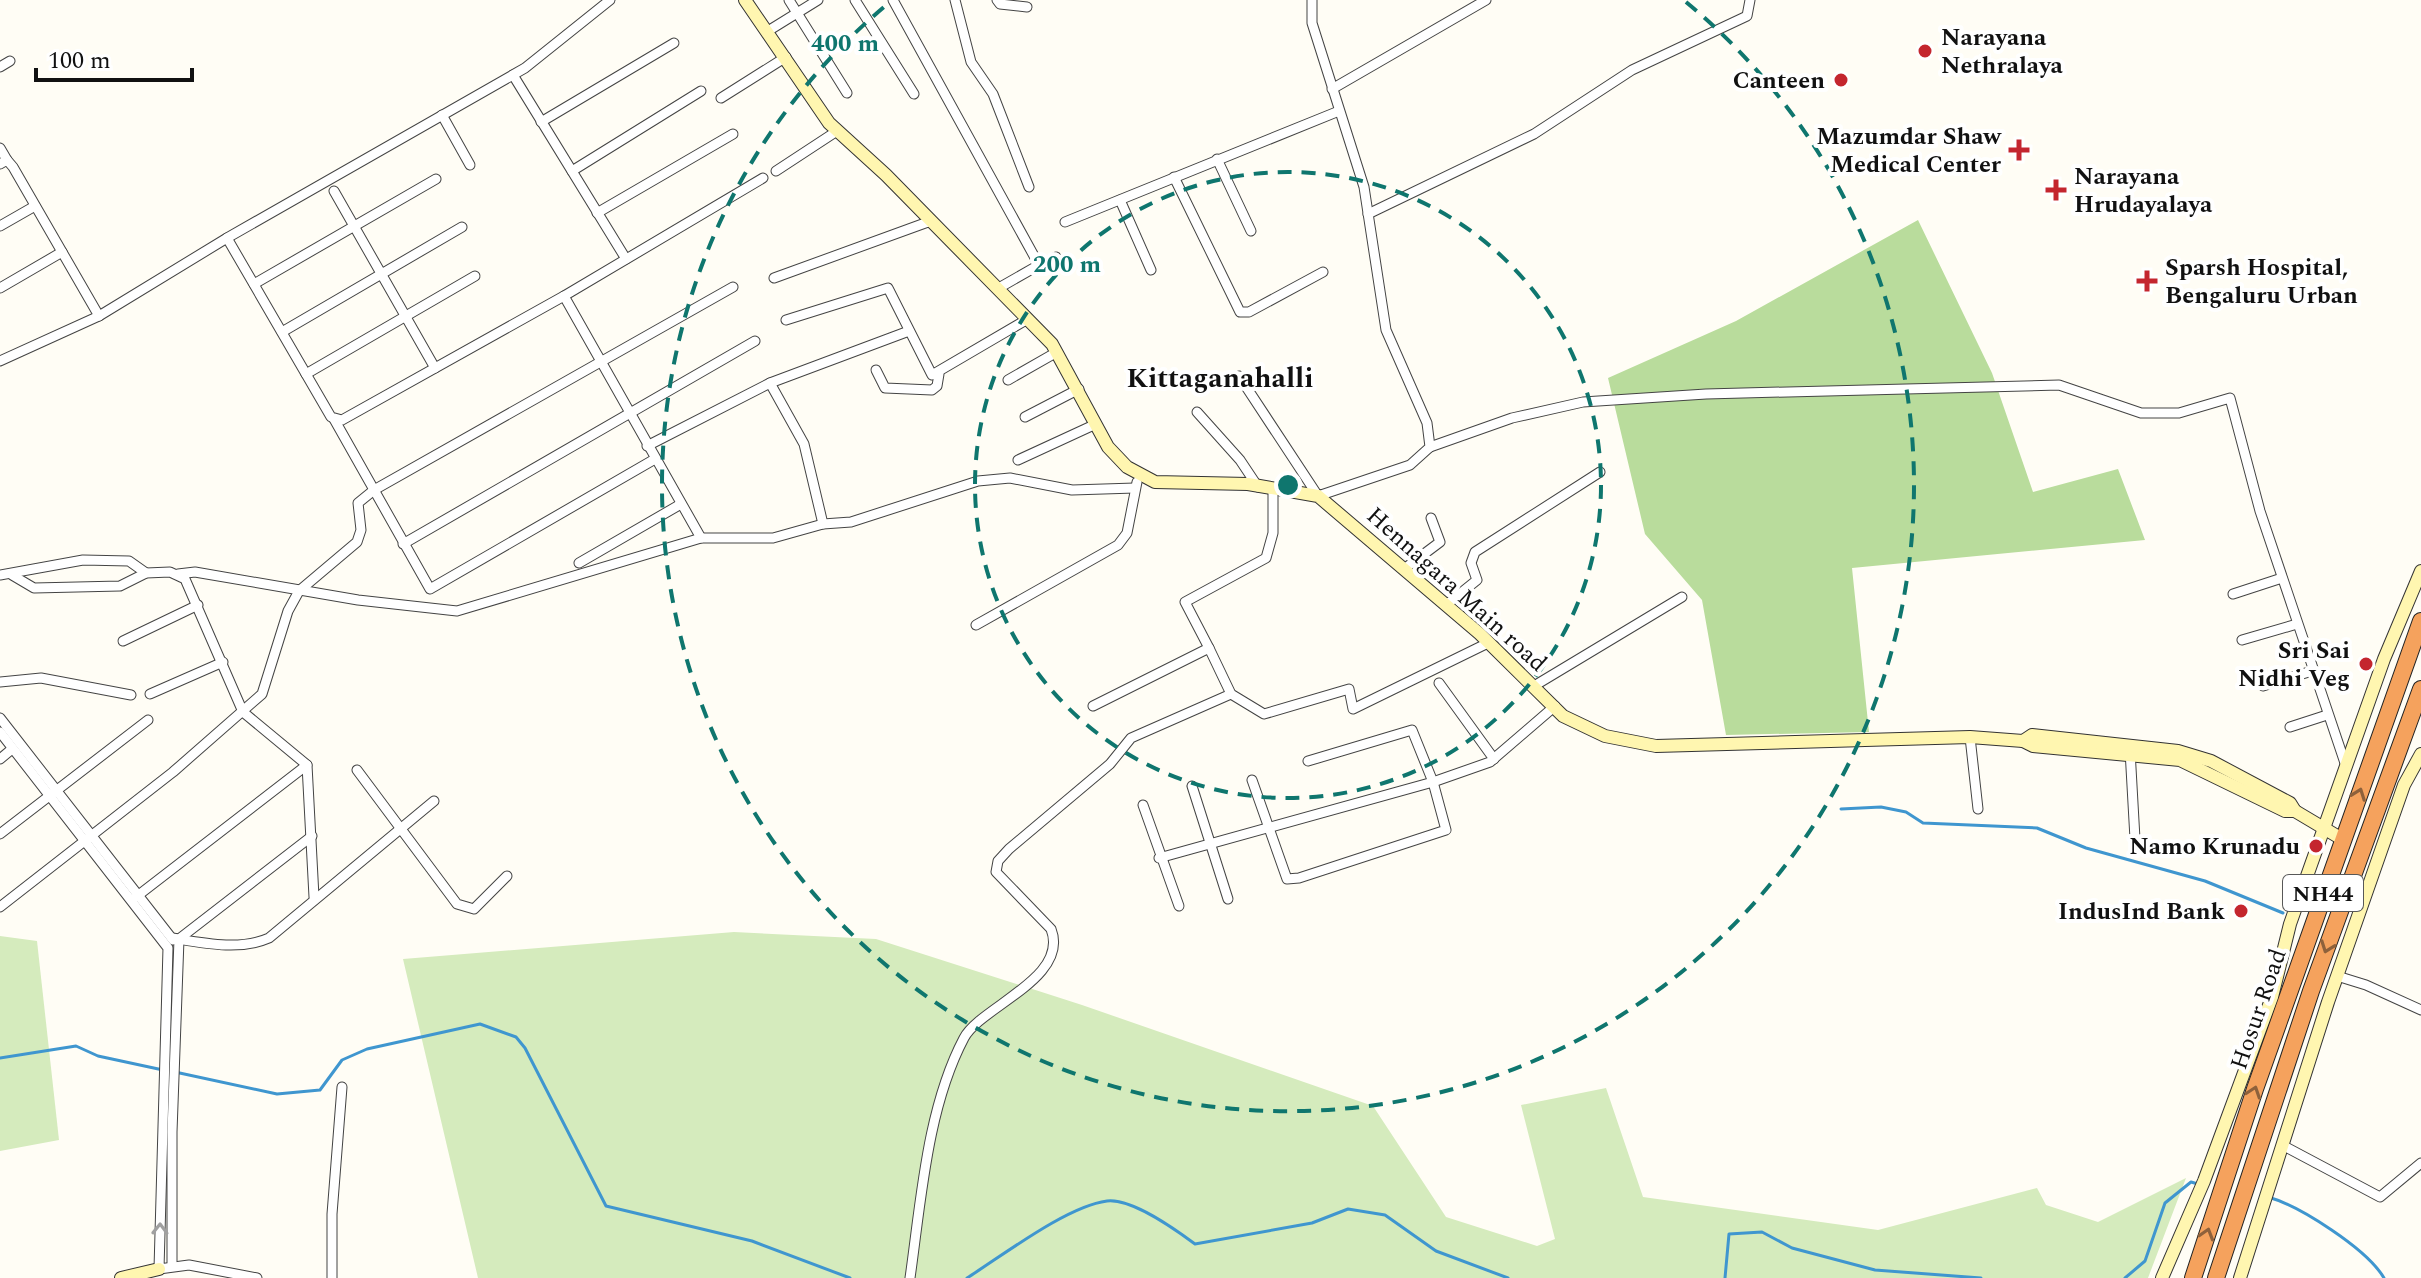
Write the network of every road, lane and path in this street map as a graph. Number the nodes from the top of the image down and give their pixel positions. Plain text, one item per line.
1 (610, 0) edge
2 (745, 0) edge
3 (789, 0) edge
4 (818, 0) edge
5 (855, 0) edge
6 (893, 0) edge
7 (955, 0) edge
8 (997, 0) edge
9 (1312, 0) edge
10 (1486, 0) edge
11 (1750, 0) edge
12 (1027, 7) dead end
13 (797, 12) junction
14 (768, 31) junction
15 (674, 43) dead end
16 (786, 57) junction
17 (10, 61) dead end
18 (0, 67) edge
19 (513, 75) junction
20 (1332, 89) junction
21 (701, 91) dead end
22 (847, 93) dead end
23 (914, 94) dead end
24 (721, 98) dead end
25 (1339, 111) junction
26 (442, 115) junction
27 (541, 122) junction
28 (837, 131) junction
29 (733, 134) dead end
30 (0, 148) edge
31 (1217, 159) junction
32 (4, 162) edge
33 (470, 165) dead end
34 (572, 171) junction
35 (776, 171) dead end
36 (1174, 177) junction
37 (763, 178) dead end
38 (436, 179) dead end
39 (1029, 187) dead end
40 (334, 191) dead end
41 (1120, 200) junction
42 (35, 206) junction
43 (597, 213) junction
44 (1368, 214) junction
45 (928, 222) junction
46 (1065, 222) dead end
47 (0, 226) edge
48 (354, 226) junction
49 (462, 227) dead end
50 (1251, 231) dead end
51 (227, 238) junction
52 (62, 252) junction
53 (1056, 257) dead end
54 (626, 259) junction
55 (1039, 265) junction
56 (1151, 270) dead end
57 (1323, 272) dead end
58 (382, 273) junction
59 (475, 276) dead end
60 (774, 278) dead end
61 (254, 284) junction
62 (733, 287) dead end
63 (0, 288) edge
64 (997, 289) junction
65 (564, 296) junction
66 (99, 316) junction
67 (407, 316) junction
68 (786, 320) dead end
69 (1026, 320) junction
70 (909, 331) junction
71 (282, 332) junction
72 (755, 341) dead end
73 (1057, 352) junction
74 (0, 361) edge
75 (601, 363) junction
76 (435, 368) junction
77 (876, 370) dead end
78 (306, 374) junction
79 (939, 374) junction
80 (1239, 376) dead end
81 (1008, 380) dead end
82 (770, 383) junction
83 (1079, 389) junction
84 (1197, 412) dead end
85 (630, 413) junction
86 (1025, 417) dead end
87 (334, 419) junction
88 (1096, 424) junction
89 (647, 446) junction
90 (1430, 447) junction
91 (655, 459) junction
92 (1018, 460) dead end
93 (1600, 472) dead end
94 (1137, 482) junction
95 (1258, 487) junction
96 (374, 490) junction
97 (1273, 491) junction
98 (1318, 496) junction
99 (681, 504) junction
100 (1431, 518) dead end
101 (823, 524) junction
102 (701, 538) junction
103 (403, 544) junction
104 (579, 563) dead end
105 (1404, 569) junction
106 (2421, 571) edge
107 (146, 573) junction
108 (178, 574) junction
109 (0, 575) edge
110 (12, 575) junction
111 (2282, 578) junction
112 (299, 591) junction
113 (2233, 594) dead end
114 (1682, 597) dead end
115 (198, 605) junction
116 (1446, 605) junction
117 (2421, 621) edge
118 (2297, 624) junction
119 (976, 625) dead end
120 (2242, 640) dead end
121 (123, 641) dead end
122 (1488, 643) junction
123 (1209, 648) junction
124 (223, 662) junction
125 (2312, 671) junction
126 (0, 682) edge
127 (1439, 683) dead end
128 (1534, 686) junction
129 (2263, 686) dead end
130 (2421, 689) edge
131 (150, 694) dead end
132 (1231, 694) junction
133 (131, 695) dead end
134 (1093, 706) dead end
135 (1555, 706) junction
136 (243, 712) junction
137 (2327, 715) junction
138 (0, 718) edge
139 (148, 720) dead end
140 (2290, 727) dead end
141 (0, 732) edge
142 (1970, 737) junction
143 (2130, 748) junction
144 (12, 749) junction
145 (2421, 754) edge
146 (0, 759) edge
147 (1494, 759) junction
148 (1308, 761) dead end
149 (307, 765) junction
150 (2346, 766) junction
151 (357, 770) dead end
152 (1252, 780) dead end
153 (1433, 782) junction
154 (1192, 786) dead end
155 (53, 795) junction
156 (434, 801) dead end
157 (1143, 805) dead end
158 (1978, 809) dead end
159 (1268, 827) junction
160 (400, 828) junction
161 (2324, 829) junction
162 (0, 834) edge
163 (312, 836) junction
164 (2135, 839) dead end
165 (2342, 839) junction
166 (87, 840) junction
167 (1212, 842) junction
168 (1159, 858) junction
169 (507, 876) dead end
170 (314, 897) junction
171 (134, 899) junction
172 (1228, 899) dead end
173 (1179, 906) dead end
174 (0, 907) edge
175 (174, 943) junction
176 (2337, 976) junction
177 (2420, 1009) edge
178 (342, 1087) dead end
179 (2282, 1145) junction
180 (2421, 1163) edge
181 (165, 1267) junction
182 (910, 1276) edge
183 (121, 1278) edge
184 (257, 1278) edge
185 (332, 1278) edge
186 (2162, 1278) edge
187 (2193, 1278) edge
188 (2216, 1278) edge
189 (2240, 1278) edge

1 - 19 street
2 - 14 street
3 - 13 street
4 - 13 street
5 - 23 street
6 - 55 street
7 - 39 street
8 - 12 street
9 - 20 street
10 - 20 street
11 - 44 street
13 - 14 street
13 - 22 street
14 - 16 street
15 - 27 street
16 - 24 street
16 - 28 street
17 - 18 street
19 - 26 street
19 - 27 street
20 - 25 street
21 - 34 street
25 - 31 street
25 - 44 street
26 - 33 street
26 - 51 street
27 - 34 street
28 - 35 street
28 - 45 street
29 - 43 street
30 - 32 street
31 - 36 street
31 - 50 street
32 - 42 street
34 - 43 street
36 - 41 street
36 - 57 street
37 - 54 street
38 - 48 street
40 - 48 street
41 - 46 street
41 - 56 street
42 - 47 street
42 - 52 street
43 - 54 street
44 - 90 street
45 - 60 street
45 - 64 street
48 - 58 street
48 - 61 street
49 - 58 street
51 - 61 street
51 - 66 street
52 - 63 street
52 - 66 street
53 - 55 street
54 - 65 street
55 - 64 street
58 - 67 street
58 - 71 street
59 - 67 street
61 - 71 street
62 - 75 street
64 - 69 street
65 - 75 street
65 - 76 street
66 - 74 street
67 - 76 street
67 - 78 street
68 - 70 street
69 - 73 street
69 - 79 street
70 - 79 street
70 - 82 street
71 - 78 street
72 - 85 street
73 - 81 street
73 - 83 street
75 - 85 street
75 - 96 street
76 - 87 street
77 - 79 street
78 - 87 street
80 - 98 street
82 - 89 street
82 - 101 street
83 - 86 street
83 - 88 street
84 - 95 street
85 - 89 street
85 - 103 street
87 - 96 street
88 - 92 street
88 - 94 street
89 - 91 street
90 - 98 street
90 - 111 street
91 - 99 street
91 - 103 street
93 - 116 street
94 - 95 street
94 - 101 street
94 - 119 street
95 - 97 street
96 - 103 street
96 - 112 street
97 - 98 street
97 - 123 street
98 - 105 street, Hennagara Main road
99 - 102 street
99 - 104 street
100 - 105 street
101 - 102 street
102 - 112 street
105 - 116 street, Hennagara Main road
106 - 150 street
107 - 108 street
107 - 110 street
107 - 110 street
108 - 112 street
108 - 115 street
109 - 110 street
111 - 113 street
111 - 118 street
112 - 136 street
114 - 128 street
115 - 121 street
115 - 124 street
116 - 122 street, Hennagara Main road
165 -> 117 highway, Hosur Road / NH44
118 - 120 street
118 - 125 street
122 - 128 street, Hennagara Main road
122 - 132 street
123 - 132 street
123 - 134 street
124 - 131 street
124 - 136 street
125 - 129 street
125 - 137 street
126 - 133 street
127 - 147 street
128 - 135 street, Hennagara Main road
130 -> 188 highway, Hosur Road / NH44
132 - 182 street
135 - 142 street, Hennagara Main road
135 - 147 street
136 - 149 street
136 - 166 street
137 - 140 street
137 - 150 street
138 - 155 street
139 - 155 street
141 - 144 street
142 - 143 street, Hennagara Main road
142 - 158 street
143 - 161 street, Hennagara Main road
143 - 164 street
144 - 146 street
144 - 155 street
145 - 176 street
147 - 153 street
148 - 153 street
149 - 163 street
149 - 171 street
150 - 161 street
151 - 160 street
152 - 159 street
153 - 159 street
153 - 159 street
154 - 167 street
155 - 162 street
155 - 166 street
156 - 160 street
157 - 168 street
159 - 167 street
160 - 169 street
160 - 170 street
161 - 165 street, Hennagara Main road
161 - 186 street
163 - 170 street
163 - 175 street
187 -> 165 highway, Hosur Road / NH44
166 - 171 street
166 - 174 street
167 - 168 street
167 - 172 street
168 - 173 street
170 - 175 street
171 - 175 street
175 - 181 street
176 - 177 street
176 - 179 street
178 - 185 street
179 - 180 street
179 - 189 street
181 - 183 street
181 - 184 street

